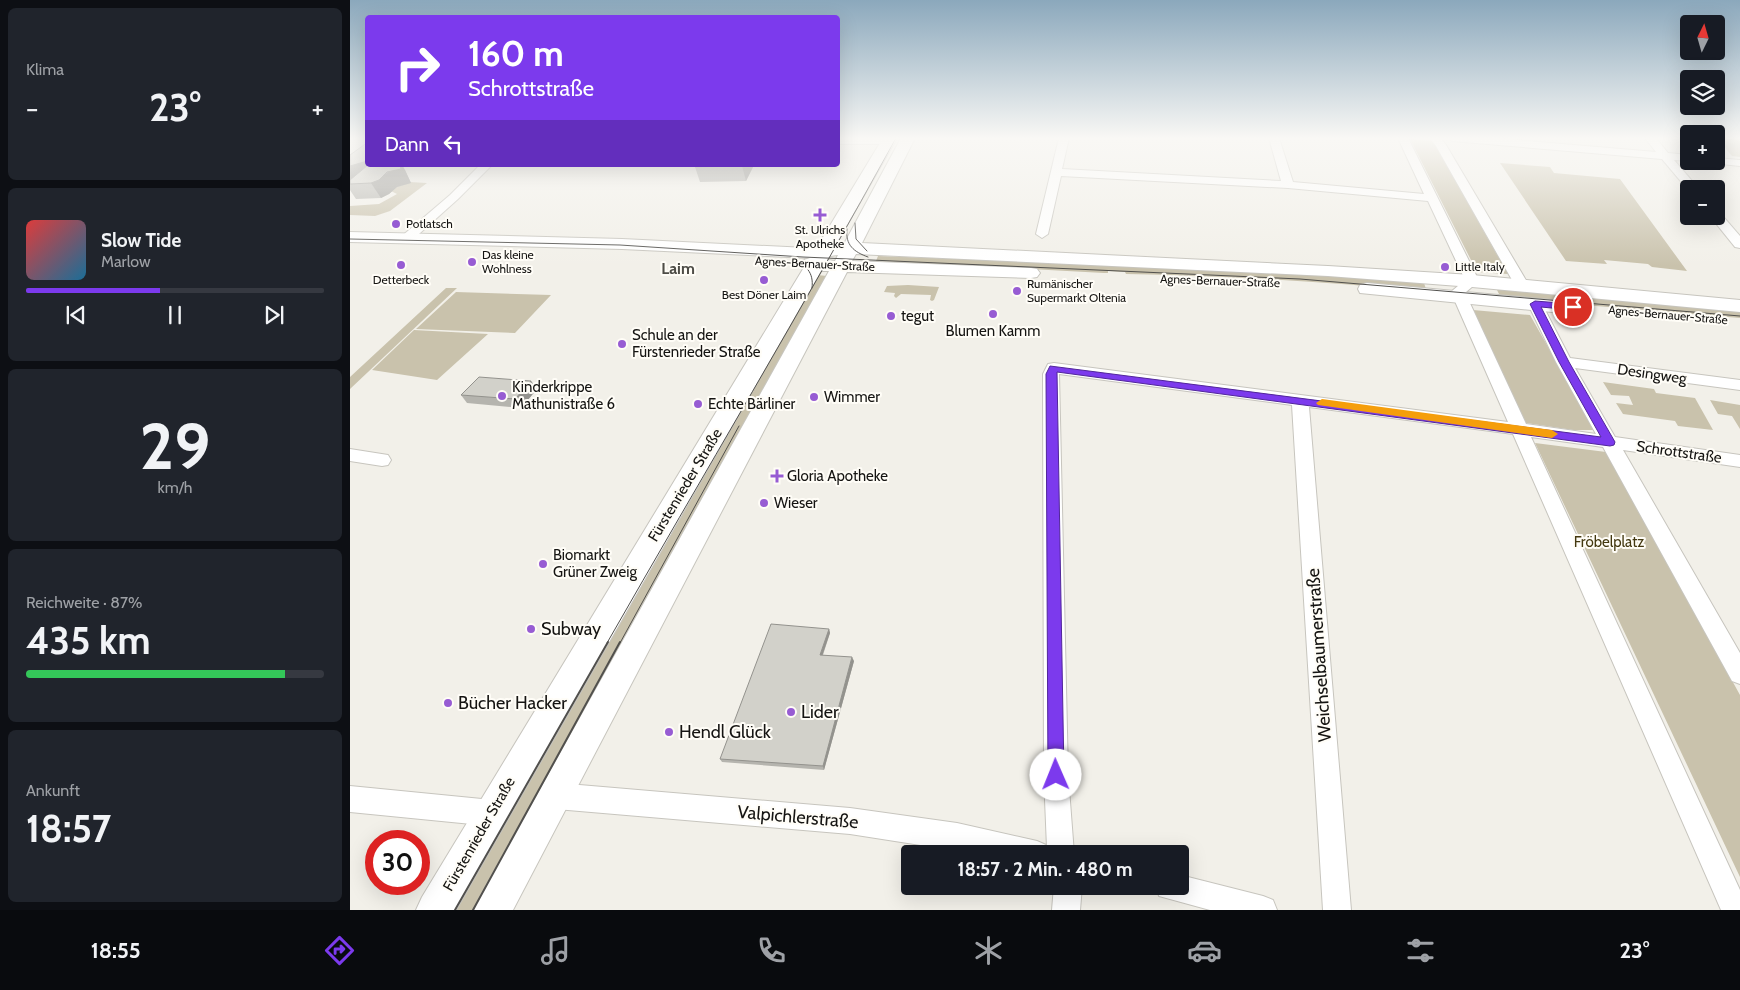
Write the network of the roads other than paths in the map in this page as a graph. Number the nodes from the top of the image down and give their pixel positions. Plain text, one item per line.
1 (471, 180) edge
2 (869, 180) edge
3 (881, 180) edge
4 (1054, 180) edge
5 (1207, 180) edge
6 (1287, 180) edge
7 (1422, 180) edge
8 (1461, 180) edge
9 (1288, 185) junction
10 (1430, 198) junction
11 (1724, 225) edge
12 (1042, 234) dead end
13 (350, 237) edge
14 (406, 239) junction
15 (1740, 244) edge
16 (832, 258) junction
17 (1472, 281) junction
18 (1523, 287) junction
19 (1461, 298) junction
20 (1535, 304) junction
21 (1740, 306) edge
22 (1740, 322) edge
23 (1564, 362) junction
24 (1740, 386) edge
25 (1300, 400) junction
26 (1518, 429) junction
27 (1610, 442) junction
28 (350, 455) edge
29 (382, 460) dead end
30 (1740, 461) edge
31 (1740, 674) edge
32 (556, 796) junction
33 (350, 799) edge
34 (492, 812) junction
35 (997, 845) edge
36 (1060, 845) edge
37 (1189, 891) edge
38 (1067, 895) edge
39 (435, 910) edge
40 (493, 910) edge
41 (1066, 910) edge
42 (1263, 910) edge
43 (1337, 910) edge
44 (1735, 910) edge

1 - 14 street
2 - 16 main road, Fürstenrieder Straße
3 - 16 main road, Fürstenrieder Straße
4 - 12 street
5 - 9 street
6 - 9 street
7 - 10 street
8 - 18 street
9 - 10 street
10 - 17 street
11 - 15 street
13 - 14 main road, Agnes-Bernauer-Straße
14 - 16 main road, Agnes-Bernauer-Straße
16 - 17 main road, Agnes-Bernauer-Straße
16 - 19 main road, Agnes-Bernauer-Straße
16 - 32 main road, Fürstenrieder Straße
16 - 34 main road, Fürstenrieder Straße
17 - 18 main road, Agnes-Bernauer-Straße
17 - 19 street
18 - 21 main road, Agnes-Bernauer-Straße
19 - 20 main road, Agnes-Bernauer-Straße
19 - 26 street
20 - 22 main road, Agnes-Bernauer-Straße
20 - 23 street
23 - 24 street, Desingweg
23 - 27 street
25 - 26 street, Schrottstraße
25 - 36 street, Schrottstraße
25 - 43 street, Weichselbaumerstraße
26 - 27 street, Schrottstraße
26 - 44 street
27 - 30 street, Schrottstraße
27 - 31 street
28 - 29 street
32 - 35 street, Valpichlerstraße
32 - 40 main road, Fürstenrieder Straße
33 - 34 street
34 - 39 main road, Fürstenrieder Straße
37 - 42 street
38 - 41 street

